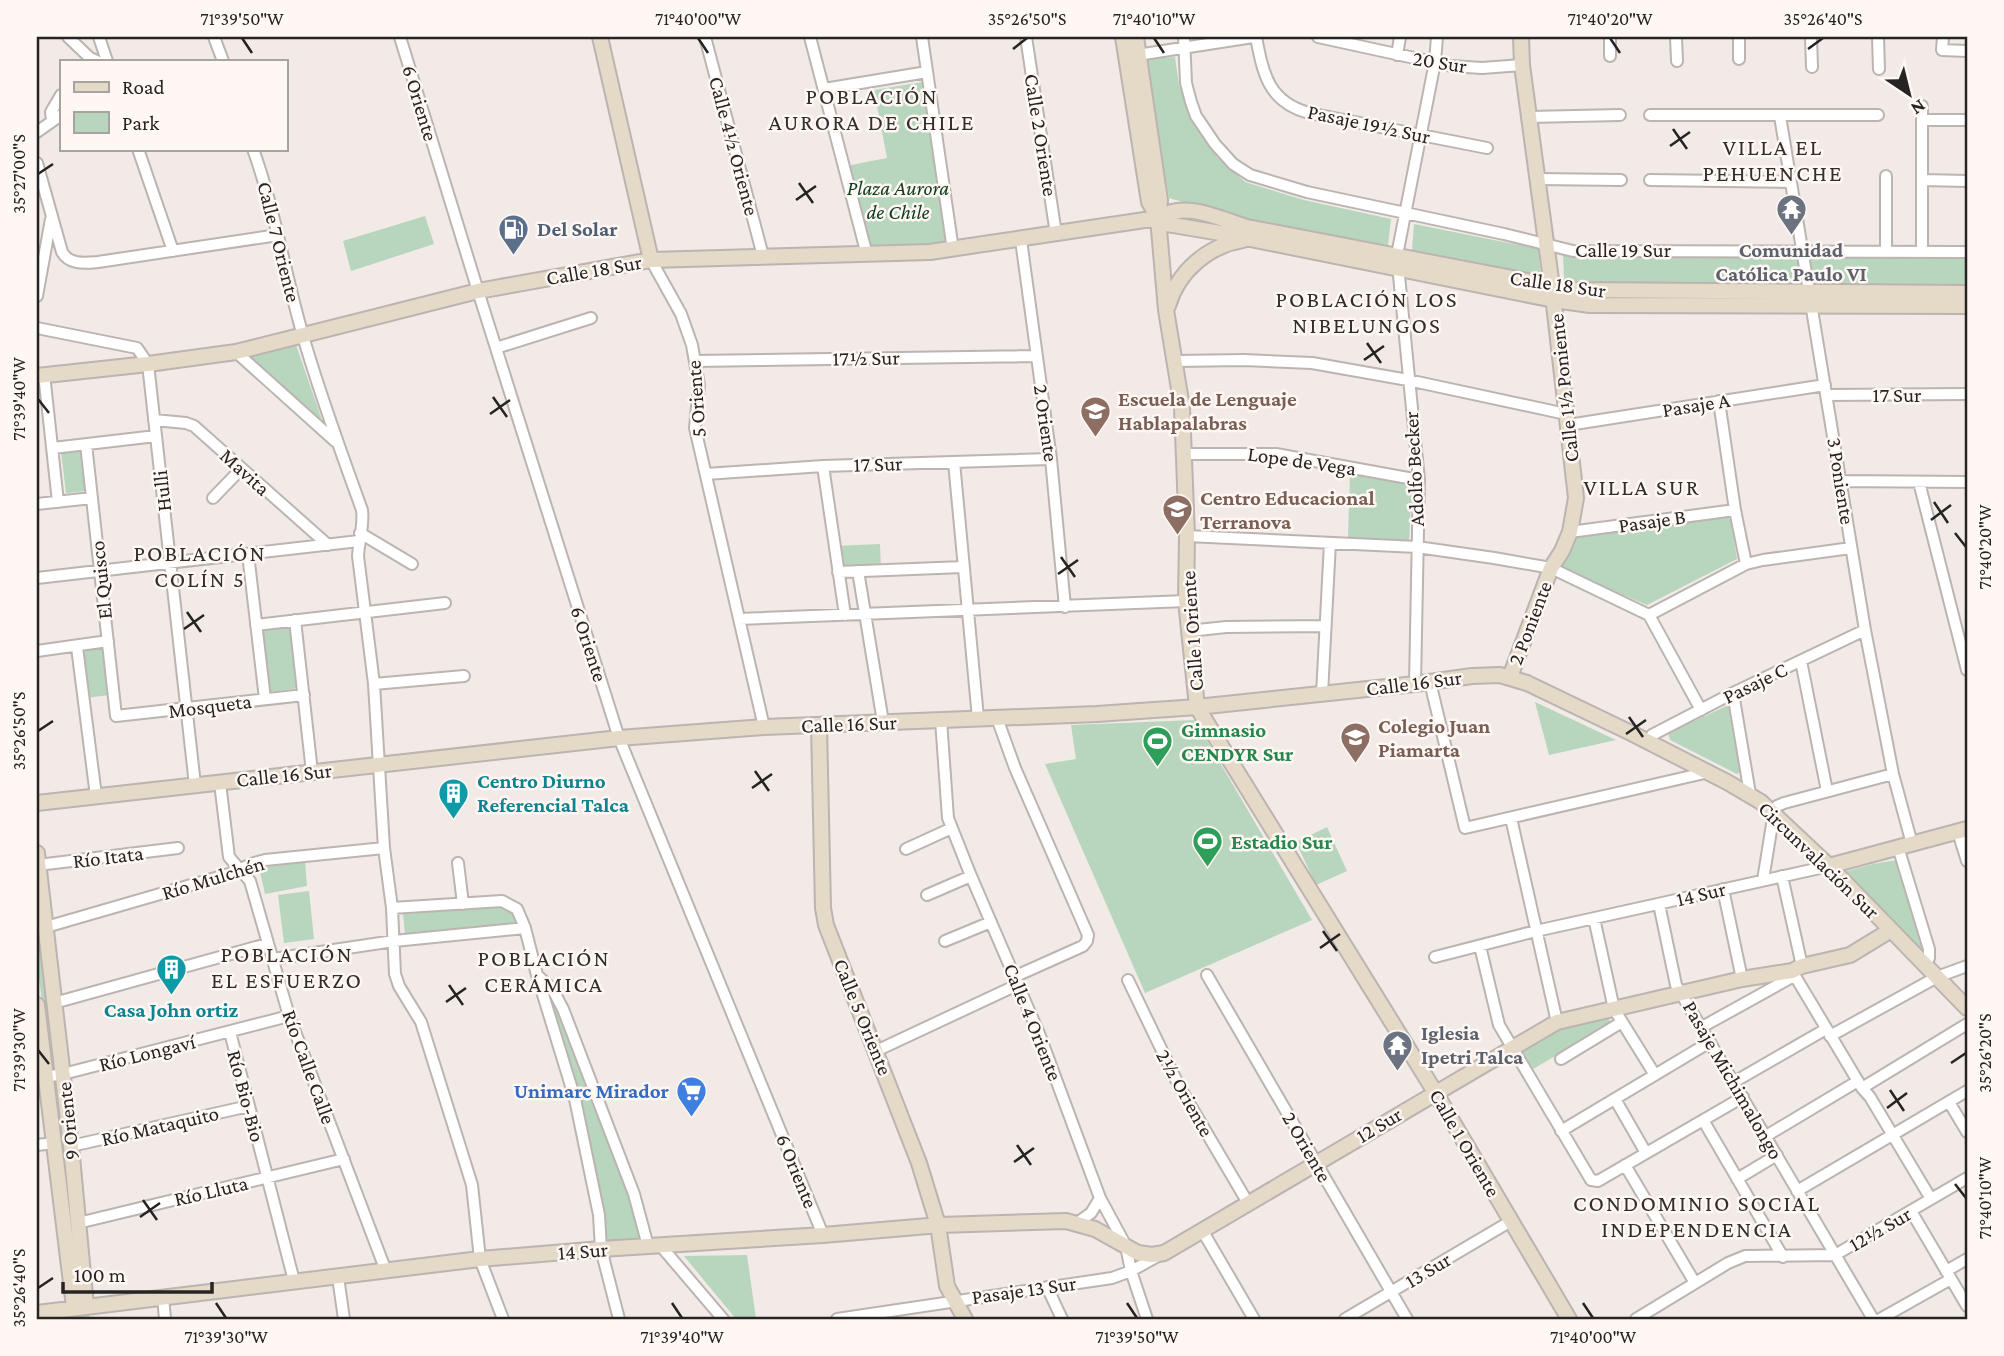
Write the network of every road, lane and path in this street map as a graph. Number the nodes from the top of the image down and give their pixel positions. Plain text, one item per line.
1 (68, 37) edge
2 (99, 37) edge
3 (214, 37) edge
4 (400, 37) edge
5 (600, 37) edge
6 (705, 37) edge
7 (810, 37) edge
8 (922, 37) edge
9 (1026, 37) edge
10 (1123, 37) edge
11 (1136, 37) edge
12 (1254, 37) edge
13 (1323, 37) edge
14 (1400, 37) edge
15 (1437, 37) edge
16 (1521, 37) edge
17 (1610, 37) edge
18 (1676, 37) edge
19 (1739, 37) edge
20 (1811, 37) edge
21 (1878, 37) edge
22 (1943, 37) edge
23 (1184, 42) edge
24 (1967, 51) edge
25 (1132, 55) junction
26 (1397, 55) junction
27 (1610, 56) dead end
28 (1739, 59) dead end
29 (91, 60) edge
30 (107, 60) edge
31 (223, 60) edge
32 (1677, 61) dead end
33 (1435, 62) junction
34 (1522, 65) junction
35 (1812, 67) dead end
36 (1879, 69) dead end
37 (927, 72) junction
38 (824, 89) junction
39 (60, 97) edge
40 (1922, 106) dead end
41 (1620, 115) dead end
42 (1650, 115) dead end
43 (1878, 115) dead end
44 (1780, 116) junction
45 (56, 117) edge
46 (1529, 117) junction
47 (1922, 120) junction
48 (1967, 120) edge
49 (37, 132) edge
50 (1420, 135) junction
51 (1487, 148) dead end
52 (138, 150) edge
53 (253, 150) edge
54 (37, 163) edge
55 (1886, 176) dead end
56 (1537, 179) junction
57 (1621, 180) dead end
58 (1650, 180) dead end
59 (1922, 180) junction
60 (1967, 181) edge
61 (1791, 182) junction
62 (1405, 213) junction
63 (52, 216) junction
64 (1158, 218) junction
65 (1056, 234) junction
66 (278, 235) junction
67 (1250, 239) junction
68 (1021, 240) junction
69 (1547, 245) junction
70 (953, 250) junction
71 (173, 251) junction
72 (1802, 251) junction
73 (1886, 251) junction
74 (1922, 252) junction
75 (1967, 252) edge
76 (867, 255) junction
77 (763, 256) junction
78 (651, 260) junction
79 (1399, 263) junction
80 (478, 291) junction
81 (1553, 293) junction
82 (1967, 293) edge
83 (37, 296) edge
84 (1812, 299) junction
85 (1967, 306) edge
86 (1166, 310) junction
87 (591, 318) dead end
88 (37, 328) edge
89 (303, 336) junction
90 (496, 348) junction
91 (236, 352) junction
92 (1036, 356) junction
93 (1176, 360) junction
94 (695, 361) junction
95 (148, 364) junction
96 (41, 375) edge
97 (1408, 380) junction
98 (1826, 390) junction
99 (1967, 394) edge
100 (1719, 401) junction
101 (154, 420) junction
102 (1567, 420) junction
103 (156, 436) junction
104 (337, 442) junction
105 (86, 444) junction
106 (53, 448) junction
107 (1184, 454) junction
108 (1051, 459) junction
109 (954, 462) junction
110 (823, 466) junction
111 (241, 469) junction
112 (706, 474) junction
113 (1419, 480) junction
114 (1841, 481) junction
115 (1919, 482) junction
116 (1967, 482) edge
117 (92, 498) junction
118 (213, 498) dead end
119 (58, 502) junction
120 (37, 504) edge
121 (1735, 510) junction
122 (1570, 532) junction
123 (1187, 536) junction
124 (359, 537) junction
125 (1330, 543) junction
126 (328, 545) junction
127 (1417, 548) junction
128 (1851, 548) junction
129 (248, 554) junction
130 (170, 563) junction
131 (412, 564) dead end
132 (1746, 564) junction
133 (964, 567) junction
134 (1551, 569) junction
135 (100, 570) junction
136 (858, 571) junction
137 (838, 572) junction
138 (37, 578) edge
139 (1186, 601) junction
140 (444, 603) dead end
141 (1065, 607) junction
142 (968, 610) junction
143 (365, 612) junction
144 (865, 614) junction
145 (845, 615) junction
146 (1649, 615) junction
147 (739, 619) junction
148 (295, 620) junction
149 (1961, 623) edge
150 (256, 625) junction
151 (1325, 625) junction
152 (1866, 630) junction
153 (1189, 631) junction
154 (108, 641) junction
155 (77, 647) junction
156 (37, 651) edge
157 (1801, 661) junction
158 (1967, 670) edge
159 (464, 676) dead end
160 (1510, 677) junction
161 (1422, 683) junction
162 (374, 684) junction
163 (1733, 693) junction
164 (1322, 694) junction
165 (304, 695) junction
166 (265, 699) junction
167 (1197, 707) junction
168 (186, 708) junction
169 (1701, 710) junction
170 (116, 716) joint
171 (997, 718) junction
172 (978, 719) junction
173 (941, 720) junction
174 (883, 722) junction
175 (819, 725) junction
176 (764, 727) junction
177 (619, 738) junction
178 (1648, 742) junction
179 (379, 765) junction
180 (312, 772) junction
181 (1709, 772) junction
182 (1893, 774) junction
183 (220, 783) junction
184 (195, 785) junction
185 (1827, 791) junction
186 (1749, 794) junction
187 (96, 796) junction
188 (37, 803) edge
189 (1774, 812) junction
190 (1511, 818) junction
191 (952, 828) junction
192 (1963, 831) edge
193 (1905, 846) junction
194 (178, 848) dead end
195 (384, 848) junction
196 (906, 849) dead end
197 (37, 859) edge
198 (1967, 861) edge
199 (457, 863) dead end
200 (1829, 866) junction
201 (240, 869) junction
202 (971, 876) junction
203 (1782, 876) junction
204 (1763, 880) junction
205 (1723, 889) junction
206 (927, 895) dead end
207 (463, 904) junction
208 (1659, 904) junction
209 (392, 908) junction
210 (1594, 918) junction
211 (991, 922) junction
212 (46, 927) junction
213 (525, 928) junction
214 (1891, 930) junction
215 (1536, 931) junction
216 (394, 941) junction
217 (945, 941) dead end
218 (267, 944) junction
219 (1480, 946) junction
220 (1436, 957) dead end
221 (273, 959) junction
222 (1925, 965) junction
223 (1967, 965) edge
224 (1796, 971) junction
225 (537, 975) junction
226 (1207, 975) dead end
227 (1937, 977) junction
228 (1742, 979) junction
229 (1018, 980) junction
230 (1128, 980) dead end
231 (1682, 993) junction
232 (54, 1003) junction
233 (37, 1005) edge
234 (1967, 1008) edge
235 (1614, 1009) junction
236 (289, 1017) junction
237 (1557, 1022) junction
238 (1622, 1022) junction
239 (1967, 1024) edge
240 (1702, 1027) junction
241 (230, 1032) junction
242 (1828, 1033) junction
243 (1710, 1042) junction
244 (1512, 1047) junction
245 (876, 1051) junction
246 (1561, 1059) dead end
247 (62, 1069) junction
248 (42, 1070) edge
249 (1655, 1075) junction
250 (1734, 1082) junction
251 (1860, 1084) junction
252 (1967, 1091) edge
253 (1435, 1092) junction
254 (1743, 1097) junction
255 (1615, 1099) junction
256 (1949, 1102) junction
257 (249, 1106) junction
258 (1703, 1120) junction
259 (1561, 1131) junction
260 (1967, 1132) edge
261 (1766, 1136) junction
262 (1893, 1136) junction
263 (55, 1143) junction
264 (37, 1145) edge
265 (71, 1146) junction
266 (1646, 1153) junction
267 (1777, 1155) junction
268 (344, 1159) junction
269 (1316, 1163) junction
270 (1625, 1166) junction
271 (268, 1178) junction
272 (1967, 1178) edge
273 (1737, 1179) junction
274 (1797, 1191) junction
275 (1100, 1198) junction
276 (1931, 1199) junction
277 (1248, 1203) junction
278 (1911, 1211) junction
279 (1511, 1222) junction
280 (78, 1223) junction
281 (1077, 1223) junction
282 (938, 1225) junction
283 (1202, 1230) junction
284 (823, 1235) junction
285 (654, 1246) junction
286 (1126, 1246) junction
287 (601, 1249) junction
288 (1164, 1253) junction
289 (1835, 1255) junction
290 (1783, 1257) junction
291 (480, 1259) junction
292 (1967, 1259) edge
293 (386, 1271) junction
294 (1131, 1271) junction
295 (1949, 1275) junction
296 (338, 1277) junction
297 (295, 1281) junction
298 (1695, 1283) junction
299 (1047, 1287) junction
300 (1392, 1292) junction
301 (163, 1297) junction
302 (954, 1301) junction
303 (1967, 1306) edge
304 (37, 1312) edge
305 (81, 1313) edge
306 (165, 1319) edge
307 (344, 1319) edge
308 (503, 1319) edge
309 (618, 1319) edge
310 (723, 1319) edge
311 (837, 1319) edge
312 (965, 1319) edge
313 (1062, 1319) edge
314 (1147, 1319) edge
315 (1254, 1319) edge
316 (1345, 1319) edge
317 (1408, 1319) edge
318 (1569, 1319) edge
319 (1636, 1319) edge
320 (1873, 1319) edge
321 (1880, 1319) edge

1 - 29 street
2 - 30 street
3 - 31 street
4 - 80 street, 6 Oriente
5 - 78 street, 5 Oriente
6 - 77 street, Calle 4½ Oriente
7 - 38 street
8 - 37 street
9 - 65 street, Calle 2 Oriente
10 - 25 street, Calle 1 Oriente
11 - 25 street, Calle 1 Oriente
12 - 23 street
12 - 50 street, Pasaje 19½ Sur
13 - 26 street, 20 Sur
14 - 26 street
15 - 33 street, Adolfo Becker
16 - 34 street, Calle 1½ Poniente
17 - 27 street
18 - 32 street
19 - 28 street
20 - 35 street
21 - 36 street
22 - 24 street
23 - 25 street
23 - 62 street, Calle 19 Sur
25 - 64 street, Calle 1 Oriente
26 - 33 street, 20 Sur
33 - 34 street, 20 Sur
33 - 50 street, Adolfo Becker
34 - 46 street, Calle 1½ Poniente
37 - 38 street
37 - 70 street
38 - 76 street
39 - 45 street
40 - 47 street
41 - 46 street
42 - 44 street
43 - 44 street
44 - 61 street, 3 Poniente
45 - 49 street
46 - 56 street, Calle 1½ Poniente
47 - 48 street
47 - 59 street
50 - 51 street, Pasaje 19½ Sur
50 - 62 street, Adolfo Becker
52 - 71 street
53 - 66 street, Calle 7 Oriente
54 - 63 street
55 - 73 street
56 - 57 street
56 - 69 street, Calle 1½ Poniente
58 - 61 street
59 - 60 street
59 - 74 street
61 - 72 street, 3 Poniente
62 - 69 street, Calle 19 Sur
62 - 79 street, Adolfo Becker
63 - 71 street
63 - 83 street
64 - 65 street, Calle 18 Sur
64 - 67 street, Calle 18 Sur
64 - 79 street, Calle 18 Sur
64 - 86 street, Calle 1 Oriente
65 - 68 street, Calle 18 Sur
66 - 71 street
66 - 89 street, Calle 7 Oriente
67 - 79 street, Calle 18 Sur
67 - 86 street
68 - 70 street, Calle 18 Sur
68 - 92 street, 2 Oriente
69 - 72 street, Calle 19 Sur
69 - 81 street, Calle 1½ Poniente
70 - 76 street, Calle 18 Sur
72 - 73 street, Calle 19 Sur
72 - 84 street, 3 Poniente
73 - 74 street, Calle 19 Sur
74 - 75 street, Calle 19 Sur
76 - 77 street, Calle 18 Sur
77 - 78 street, Calle 18 Sur
78 - 80 street, Calle 18 Sur
78 - 94 street, 5 Oriente
79 - 81 street, Calle 18 Sur
79 - 97 street, Adolfo Becker
80 - 89 street, Calle 18 Sur
80 - 90 street, 6 Oriente
81 - 84 street, Calle 18 Sur
81 - 102 street, Calle 1½ Poniente
82 - 84 street, Calle 18 Sur
84 - 85 street, Calle 18 Sur
84 - 98 street, 3 Poniente
86 - 93 street, Calle 1 Oriente
87 - 90 street
88 - 95 street
89 - 91 street, Calle 18 Sur
89 - 104 street
90 - 177 street, 6 Oriente
91 - 95 street, Calle 18 Sur
91 - 104 street
92 - 94 street, 17½ Sur
92 - 108 street, 2 Oriente
93 - 97 street
93 - 107 street, Calle 1 Oriente
94 - 112 street, 5 Oriente
95 - 96 street, Calle 18 Sur
95 - 101 street, Hulli
96 - 106 street
97 - 102 street
97 - 113 street, Adolfo Becker
98 - 99 street, 17 Sur
98 - 100 street, Pasaje A
98 - 114 street, 3 Poniente
100 - 102 street, Pasaje A
100 - 121 street
101 - 103 street, Hulli
101 - 111 street, Mavita
102 - 122 street, Calle 1½ Poniente
103 - 105 street
103 - 130 street, Hulli
104 - 124 street
105 - 106 street
105 - 117 street, El Quisco
106 - 119 street
107 - 113 street, Lope de Vega
107 - 123 street, Calle 1 Oriente
108 - 109 street, 17 Sur
108 - 141 street, 2 Oriente
109 - 110 street, 17 Sur
109 - 133 street
110 - 112 street, 17 Sur
110 - 137 street
111 - 118 street
111 - 126 street, Mavita
112 - 147 street, 5 Oriente
113 - 127 street, Adolfo Becker
114 - 115 street
114 - 128 street, 3 Poniente
115 - 116 street
115 - 149 street
117 - 119 street
117 - 135 street, El Quisco
119 - 120 street
121 - 122 street, Pasaje B
121 - 132 street
122 - 134 street, Calle 1½ Poniente
123 - 125 street
123 - 139 street, Calle 1 Oriente
124 - 126 street
124 - 131 street
124 - 143 street
125 - 127 street
125 - 151 street
126 - 129 street
127 - 134 street
127 - 161 street, Adolfo Becker
128 - 132 street
128 - 152 street, 3 Poniente
129 - 130 street
129 - 150 street
130 - 135 street
130 - 168 street, Hulli
132 - 146 street
133 - 136 street
133 - 142 street
134 - 146 street
134 - 160 street, 2 Poniente
135 - 138 street
135 - 154 street, El Quisco
136 - 137 street
136 - 144 street
137 - 145 street
139 - 141 street
139 - 153 street, Calle 1 Oriente
140 - 143 street
141 - 142 street
142 - 144 street
142 - 172 street
143 - 148 street
143 - 162 street
144 - 145 street
144 - 174 street
145 - 147 street
146 - 169 street
147 - 176 street, 5 Oriente
148 - 150 street
148 - 165 street
149 - 158 street
150 - 166 street
151 - 153 street
151 - 164 street
152 - 157 street, Pasaje C
152 - 182 street, 3 Poniente
153 - 167 street, Calle 1 Oriente
154 - 155 street
154 - 170 street, El Quisco
155 - 156 street
155 - 187 street
157 - 163 street, Pasaje C
157 - 185 street
159 - 162 street
160 - 161 street, Calle 16 Sur
160 - 178 street, Calle 16 Sur
161 - 164 street, Calle 16 Sur
161 - 190 street, Adolfo Becker
162 - 179 street
163 - 169 street, Pasaje C
163 - 186 street
164 - 167 street, Calle 16 Sur
165 - 166 street, Mosqueta
165 - 180 street
166 - 168 street, Mosqueta
167 - 171 street, Calle 16 Sur
167 - 253 street, Calle 1 Oriente
168 - 170 street, Mosqueta
168 - 184 street, Hulli
169 - 178 street, Pasaje C
171 - 172 street, Calle 16 Sur
171 - 229 street
172 - 173 street, Calle 16 Sur
173 - 174 street, Calle 16 Sur
173 - 191 street, Calle 4 Oriente
174 - 175 street, Calle 16 Sur
175 - 176 street, Calle 16 Sur
175 - 245 street, Calle 5 Oriente
176 - 177 street, Calle 16 Sur
177 - 179 street, Calle 16 Sur
177 - 284 street, 6 Oriente
178 - 181 street, Circunvalación Sur
179 - 180 street, Calle 16 Sur
179 - 195 street
180 - 183 street, Calle 16 Sur
181 - 186 street, Circunvalación Sur
181 - 190 street
182 - 185 street
182 - 193 street, 3 Poniente
183 - 184 street, Calle 16 Sur
183 - 201 street, Río Calle Calle
184 - 187 street, Calle 16 Sur
185 - 189 street
186 - 189 street, Circunvalación Sur
187 - 188 street, Calle 16 Sur
189 - 200 street, Circunvalación Sur
189 - 204 street
190 - 215 street
191 - 196 street
191 - 202 street, Calle 4 Oriente
192 - 193 street, 14 Sur
192 - 198 street
193 - 200 street, 14 Sur
193 - 222 street, 3 Poniente
194 - 197 street, Río Itata
195 - 201 street, Río Mulchén
195 - 209 street
197 - 212 street, 9 Oriente
199 - 207 street
200 - 203 street, 14 Sur
200 - 214 street, Circunvalación Sur
201 - 212 street, Río Mulchén
201 - 218 street, Río Calle Calle
202 - 206 street
202 - 211 street, Calle 4 Oriente
203 - 204 street, 14 Sur
203 - 224 street
204 - 205 street, 14 Sur
205 - 208 street, 14 Sur
205 - 228 street
207 - 209 street
207 - 213 street
208 - 210 street, 14 Sur
208 - 231 street, Pasaje Michimalongo
209 - 216 street
210 - 215 street, 14 Sur
210 - 235 street
211 - 217 street
211 - 229 street, Calle 4 Oriente
212 - 232 street, 9 Oriente
213 - 216 street
213 - 225 street
214 - 222 street, Circunvalación Sur
214 - 224 street, 12 Sur
215 - 219 street, 14 Sur
215 - 237 street
216 - 221 street
216 - 291 street
218 - 221 street, Río Calle Calle
218 - 232 street
219 - 220 street, 14 Sur
219 - 244 street
221 - 236 street, Río Calle Calle
222 - 227 street, Circunvalación Sur
223 - 227 street
224 - 228 street, 12 Sur
224 - 240 street
224 - 242 street
225 - 285 street
225 - 287 street
226 - 269 street, 2 Oriente
227 - 234 street, Circunvalación Sur
227 - 242 street
228 - 231 street, 12 Sur
229 - 245 street
229 - 275 street, Calle 4 Oriente
230 - 277 street, 2½ Oriente
231 - 235 street, 12 Sur
231 - 240 street, Pasaje Michimalongo
232 - 247 street, 9 Oriente
233 - 248 street, 9 Oriente
235 - 237 street, 12 Sur
235 - 238 street
236 - 241 street, Río Longaví
236 - 268 street, Río Calle Calle
237 - 244 street, 12 Sur
238 - 246 street
238 - 249 street
239 - 251 street
240 - 243 street, Pasaje Michimalongo
241 - 247 street, Río Longaví
241 - 257 street, Río Bio-Bio
242 - 250 street
242 - 251 street
243 - 249 street
243 - 250 street, Pasaje Michimalongo
244 - 253 street, 12 Sur
244 - 259 street
245 - 282 street, Calle 5 Oriente
247 - 248 street, Río Longaví
247 - 265 street, 9 Oriente
248 - 263 street, 9 Oriente
249 - 255 street
250 - 254 street, Pasaje Michimalongo
251 - 261 street
251 - 262 street
252 - 256 street
253 - 269 street, 12 Sur
253 - 279 street, Calle 1 Oriente
254 - 258 street
254 - 261 street, Pasaje Michimalongo
255 - 259 street
255 - 266 street
256 - 260 street
256 - 262 street
257 - 265 street, Río Mataquito
257 - 271 street, Río Bio-Bio
258 - 266 street
258 - 273 street
259 - 270 street
261 - 267 street, Pasaje Michimalongo
262 - 274 street
262 - 276 street
263 - 264 street
263 - 305 street, 9 Oriente
265 - 280 street, 9 Oriente
266 - 270 street
267 - 273 street
267 - 274 street, Pasaje Michimalongo
268 - 271 street, Río Lluta
268 - 293 street, Río Calle Calle
269 - 277 street, 12 Sur
269 - 300 street, 2 Oriente
270 - 298 street
271 - 280 street, Río Lluta
271 - 297 street, Río Bio-Bio
272 - 276 street, 12½ Sur
273 - 290 street
274 - 289 street, Pasaje Michimalongo
275 - 281 street
275 - 286 street, Calle 4 Oriente
276 - 278 street, 12½ Sur
277 - 283 street, 12 Sur
278 - 289 street, 12½ Sur
278 - 295 street
279 - 300 street, 13 Sur
279 - 318 street, Calle 1 Oriente
280 - 305 street, 9 Oriente
281 - 282 street, 14 Sur
281 - 286 street, 14 Sur
282 - 284 street, 14 Sur
282 - 302 street, Calle 5 Oriente
283 - 288 street, 12 Sur
283 - 315 street
284 - 285 street, 14 Sur
285 - 287 street, 14 Sur
285 - 310 street
286 - 288 street
286 - 294 street, Calle 4 Oriente
287 - 291 street, 14 Sur
287 - 309 street
288 - 294 street, Pasaje 13 Sur
289 - 290 street, 12½ Sur
289 - 320 street, Pasaje Michimalongo
290 - 298 street, 12½ Sur
291 - 293 street, 14 Sur
291 - 308 street
292 - 295 street
293 - 296 street, 14 Sur
294 - 299 street, Pasaje 13 Sur
294 - 314 street, Calle 4 Oriente
295 - 303 street
295 - 321 street
296 - 297 street, 14 Sur
296 - 307 street
297 - 301 street, 14 Sur
298 - 319 street, 12½ Sur
299 - 302 street, Pasaje 13 Sur
299 - 313 street
300 - 316 street, 13 Sur
300 - 317 street, 2 Oriente
301 - 305 street, 14 Sur
301 - 306 street
302 - 311 street, Pasaje 13 Sur
302 - 312 street, Calle 5 Oriente
304 - 305 street, 14 Sur

